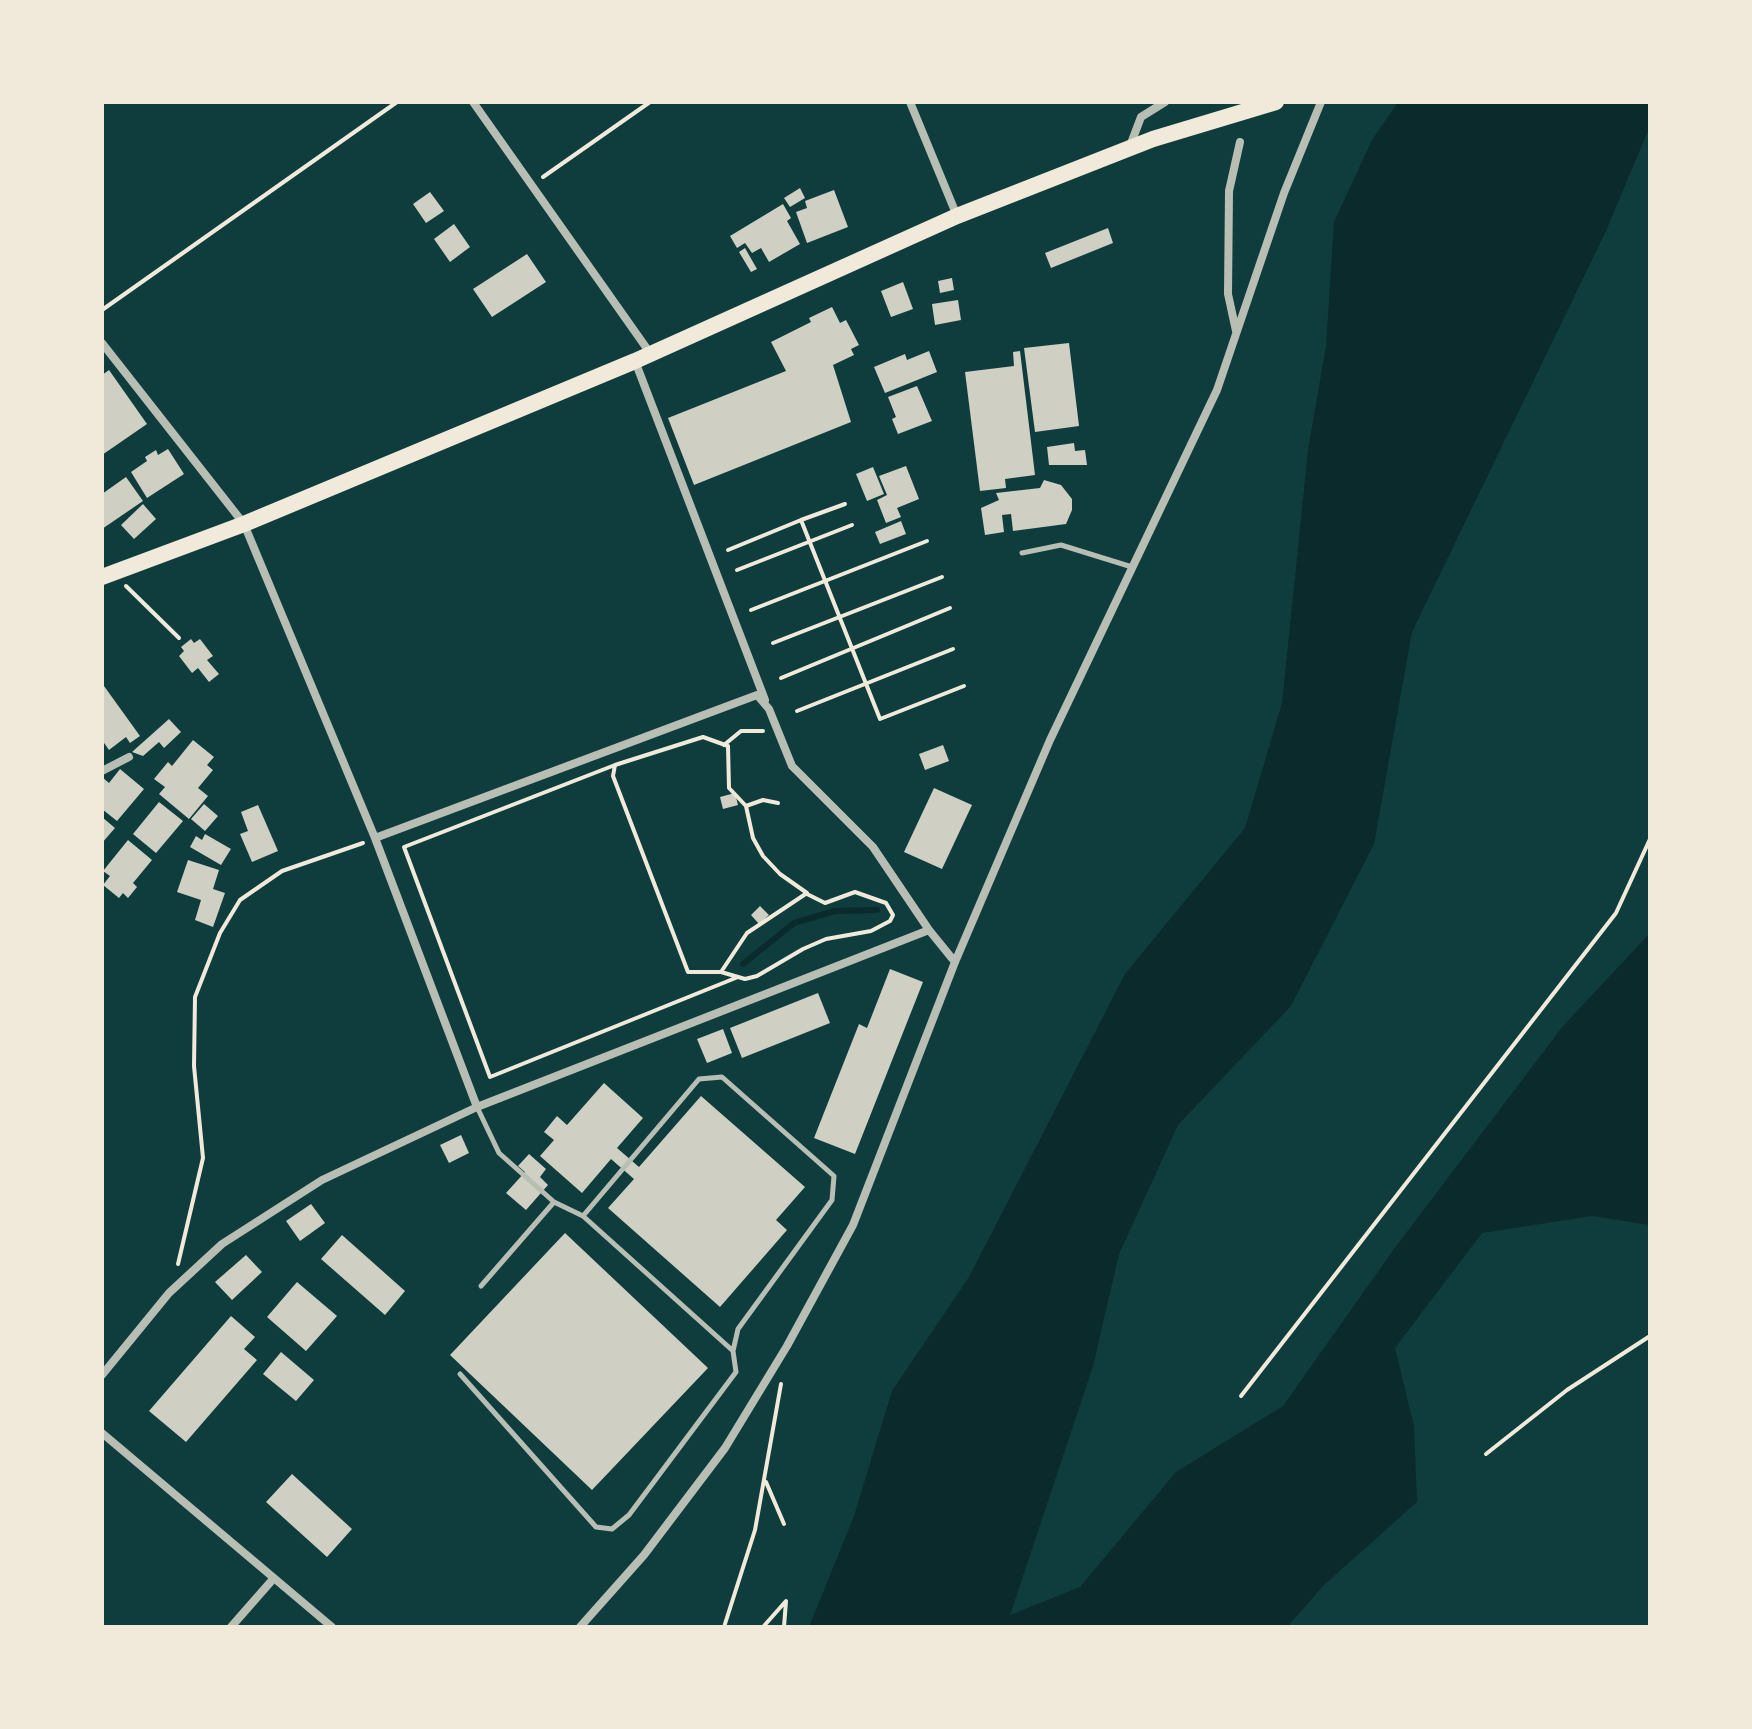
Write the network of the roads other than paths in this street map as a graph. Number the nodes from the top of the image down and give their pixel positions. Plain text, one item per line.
1 (473, 102) edge
2 (910, 102) edge
3 (1165, 102) edge
4 (1276, 102) edge
5 (1321, 102) edge
6 (1240, 142) dead end
7 (1129, 149) junction
8 (957, 216) junction
9 (1236, 334) junction
10 (102, 343) edge
11 (643, 357) junction
12 (244, 524) junction
13 (1022, 553) dead end
14 (1133, 568) junction
15 (107, 575) edge
16 (765, 701) junction
17 (129, 757) dead end
18 (102, 771) edge
19 (375, 838) junction
20 (929, 930) junction
21 (955, 962) junction
22 (477, 1107) junction
23 (554, 1202) junction
24 (583, 1216) junction
25 (481, 1286) dead end
26 (733, 1351) junction
27 (460, 1374) dead end
28 (102, 1375) edge
29 (102, 1433) edge
30 (274, 1578) junction
31 (231, 1627) edge
32 (332, 1627) edge
33 (580, 1627) edge

1 - 11 street
2 - 8 street
3 - 7 street
4 - 7 main road
5 - 9 street
6 - 9 street
7 - 8 main road
8 - 11 main road
9 - 14 street
10 - 12 street
11 - 12 main road
11 - 16 street
12 - 15 main road
12 - 19 street
13 - 14 lane
14 - 21 street
16 - 19 street
16 - 20 street
17 - 18 street
19 - 22 street
20 - 21 street
20 - 22 street
21 - 33 street
22 - 23 lane
22 - 28 street
23 - 24 lane
23 - 25 lane
24 - 26 lane
24 - 26 lane
26 - 27 lane
29 - 30 street
30 - 31 street
30 - 32 street

